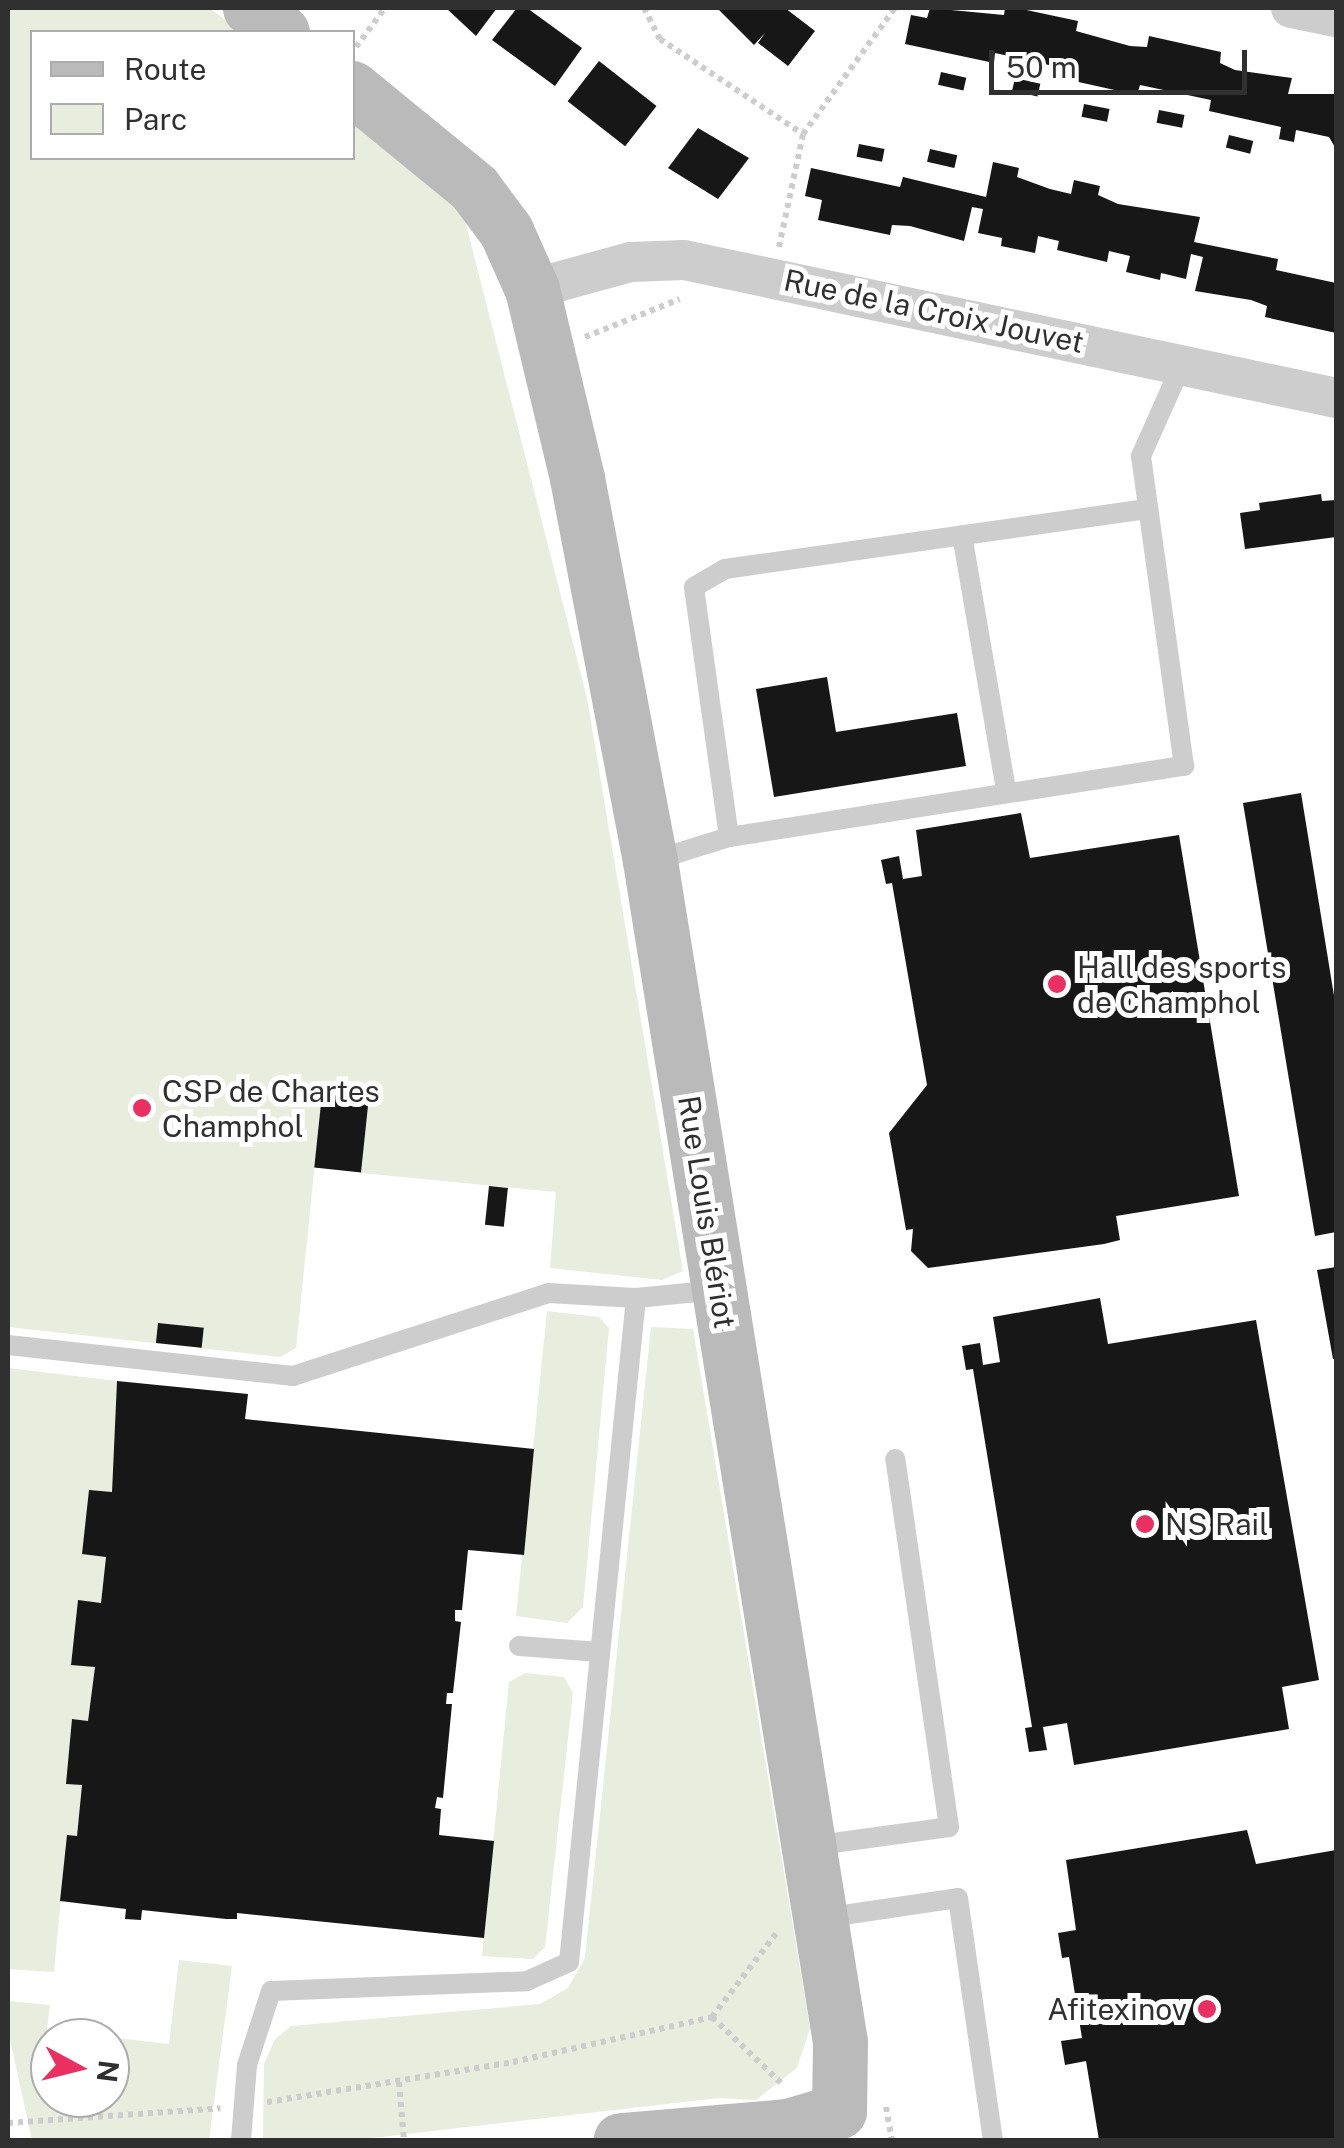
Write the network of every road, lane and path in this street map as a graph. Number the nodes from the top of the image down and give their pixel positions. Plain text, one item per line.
1 (250, 8) edge
2 (385, 8) edge
3 (644, 8) edge
4 (895, 8) edge
5 (1291, 8) edge
6 (1336, 18) edge
7 (279, 30) edge
8 (355, 48) edge
9 (355, 90) edge
10 (803, 134) junction
11 (774, 278) junction
12 (532, 288) junction
13 (1182, 364) junction
14 (1336, 398) edge
15 (1144, 509) junction
16 (962, 536) junction
17 (1006, 790) junction
18 (730, 837) junction
19 (650, 861) junction
20 (720, 1290) junction
21 (636, 1298) junction
22 (8, 1346) edge
23 (894, 1459) dead end
24 (520, 1646) dead end
25 (600, 1652) junction
26 (810, 1846) junction
27 (821, 1919) junction
28 (712, 2017) dead end
29 (399, 2082) dead end
30 (784, 2086) dead end
31 (843, 2126) edge
32 (241, 2140) edge
33 (404, 2140) edge
34 (621, 2140) edge
35 (994, 2140) edge

1 - 7 street
2 - 8 path
3 - 10 path
4 - 10 path
5 - 6 street
9 - 12 street, Rue Louis Blériot
10 - 11 path
11 - 12 street, Rue de la Croix Jouvet
11 - 13 street, Rue de la Croix Jouvet
12 - 19 street, Rue Louis Blériot
13 - 14 street, Rue de la Croix Jouvet
13 - 15 lane
15 - 16 lane
15 - 17 lane
16 - 17 lane
16 - 18 lane
17 - 18 lane
18 - 19 lane
19 - 20 street, Rue Louis Blériot
20 - 21 lane
20 - 26 street, Rue Louis Blériot
21 - 22 lane
21 - 25 lane
23 - 26 lane
24 - 25 lane
25 - 32 lane
26 - 27 street, Rue Louis Blériot
27 - 31 street, Rue Louis Blériot
27 - 35 lane
28 - 30 path
29 - 33 path
31 - 34 street

